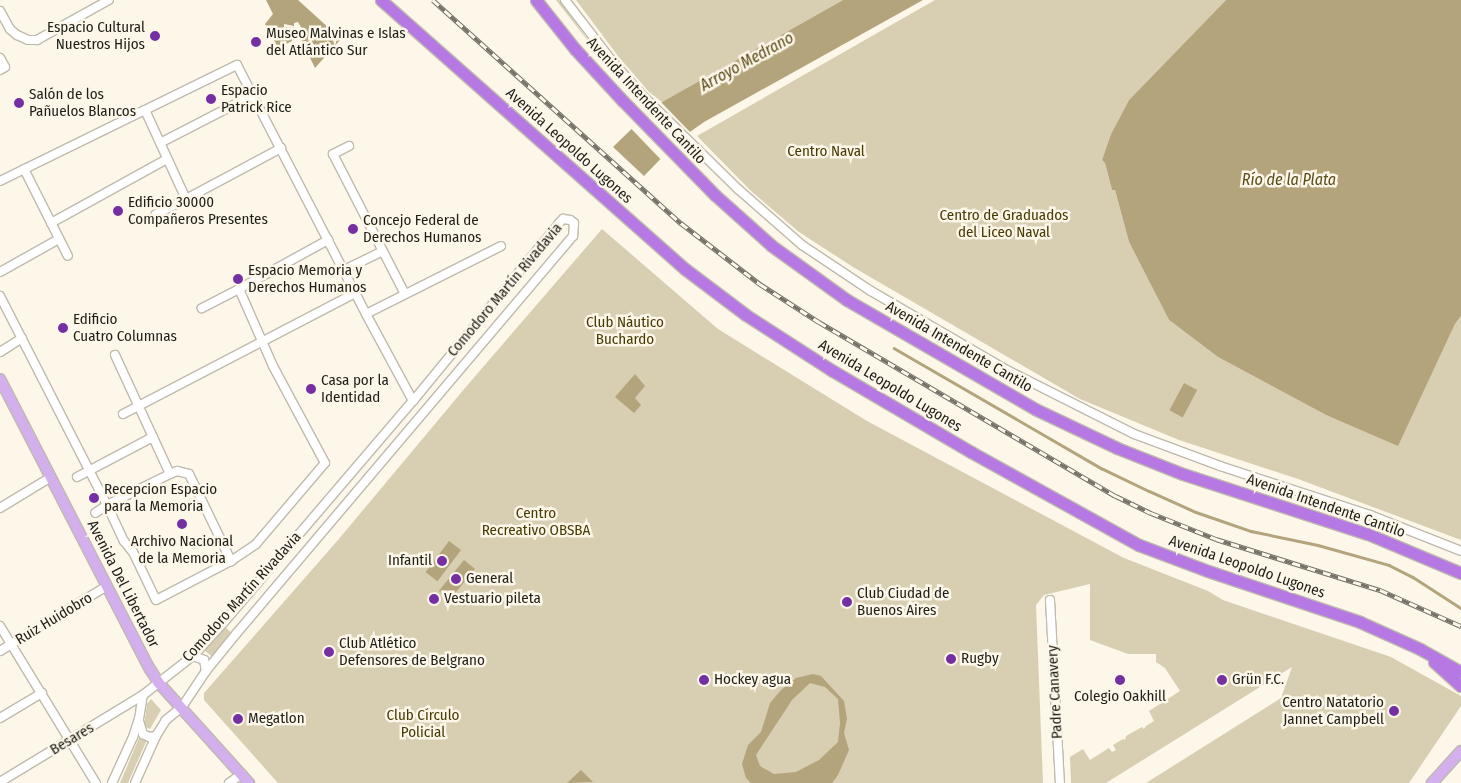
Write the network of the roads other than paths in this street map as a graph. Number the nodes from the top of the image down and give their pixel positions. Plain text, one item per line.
1 (109, 0) edge
2 (381, 0) edge
3 (536, 0) edge
4 (565, 0) edge
5 (0, 11) edge
6 (0, 58) edge
7 (0, 70) edge
8 (253, 95) junction
9 (145, 110) junction
10 (160, 143) junction
11 (348, 146) dead end
12 (281, 148) junction
13 (167, 159) junction
14 (24, 169) junction
15 (0, 181) edge
16 (186, 199) junction
17 (156, 214) dead end
18 (51, 223) junction
19 (59, 239) junction
20 (328, 240) junction
21 (501, 246) dead end
22 (383, 251) junction
23 (68, 256) dead end
24 (344, 270) junction
25 (0, 272) edge
26 (239, 289) junction
27 (355, 293) junction
28 (405, 294) junction
29 (0, 296) edge
30 (202, 308) dead end
31 (366, 314) junction
32 (22, 338) junction
33 (262, 341) junction
34 (0, 352) edge
35 (115, 355) dead end
36 (0, 379) edge
37 (428, 382) junction
38 (440, 392) junction
39 (413, 400) junction
40 (138, 405) junction
41 (123, 414) dead end
42 (153, 437) junction
43 (90, 470) junction
44 (170, 474) junction
45 (51, 477) junction
46 (76, 477) dead end
47 (108, 505) junction
48 (0, 508) edge
49 (95, 512) dead end
50 (1461, 552) edge
51 (230, 561) junction
52 (1461, 574) edge
53 (107, 586) junction
54 (1050, 600) dead end
55 (0, 626) edge
56 (11, 644) junction
57 (1420, 649) junction
58 (0, 651) edge
59 (193, 656) junction
60 (206, 671) junction
61 (1461, 672) edge
62 (158, 682) junction
63 (1461, 686) edge
64 (42, 693) junction
65 (143, 695) junction
66 (182, 707) junction
67 (0, 718) edge
68 (139, 719) junction
69 (156, 736) junction
70 (70, 740) junction
71 (1461, 751) edge
72 (242, 774) junction
73 (0, 782) edge
74 (96, 783) edge
75 (112, 783) edge
76 (135, 783) edge
77 (229, 783) edge
78 (249, 783) edge
79 (1060, 783) edge
80 (1432, 783) edge

1 - 5 street
2 - 57 highway, Avenida Leopoldo Lugones
3 - 52 highway, Avenida Intendente Cantilo
4 - 50 street, Avenida Intendente Cantilo
6 - 7 street
8 - 9 street
8 - 10 street
8 - 12 street
9 - 10 street
9 - 14 street
10 - 13 street
11 - 22 street
12 - 16 street
12 - 20 street
13 - 16 street
13 - 18 street
14 - 15 street
14 - 18 street
16 - 17 street
18 - 19 street
19 - 23 street
19 - 25 street
20 - 24 street
20 - 26 street
21 - 28 street
22 - 24 street
22 - 28 street
24 - 27 street
26 - 30 street
26 - 33 street
27 - 31 street
27 - 33 street
28 - 31 street
29 - 32 street
31 - 39 street
32 - 34 street
32 - 43 street
33 - 40 street
33 - 51 street
35 - 40 street
36 - 45 main road, Avenida Del Libertador
37 - 38 street
37 - 38 street, Comodoro Martín Rivadavia
37 - 39 street, Comodoro Martín Rivadavia
38 - 60 street, Comodoro Martín Rivadavia
39 - 59 street, Comodoro Martín Rivadavia
40 - 41 street
40 - 42 street
42 - 43 street
42 - 44 street
43 - 46 street
43 - 47 street
44 - 47 street
44 - 51 street
45 - 48 street
45 - 53 main road, Avenida Del Libertador
47 - 49 street
47 - 51 street
53 - 56 street, Ruiz Huidobro
53 - 62 main road, Avenida Del Libertador
54 - 79 street, Padre Canavery
55 - 56 street
56 - 58 street, Ruiz Huidobro
56 - 64 street
57 - 61 highway, Avenida Leopoldo Lugones
57 - 63 highway
59 - 60 street
59 - 62 street, Comodoro Martín Rivadavia
60 - 66 street, Comodoro Martín Rivadavia
62 - 65 street, Comodoro Martín Rivadavia
62 - 66 main road, Avenida Del Libertador
64 - 67 street
64 - 70 street
65 - 68 street
65 - 70 street, Besares
66 - 69 street, Comodoro Martín Rivadavia
66 - 72 main road, Avenida Del Libertador
68 - 69 street
68 - 75 street
69 - 76 street, Comodoro Martín Rivadavia
70 - 73 street, Besares
70 - 74 street
71 - 80 main road
72 - 77 street
72 - 78 main road, Avenida Del Libertador

